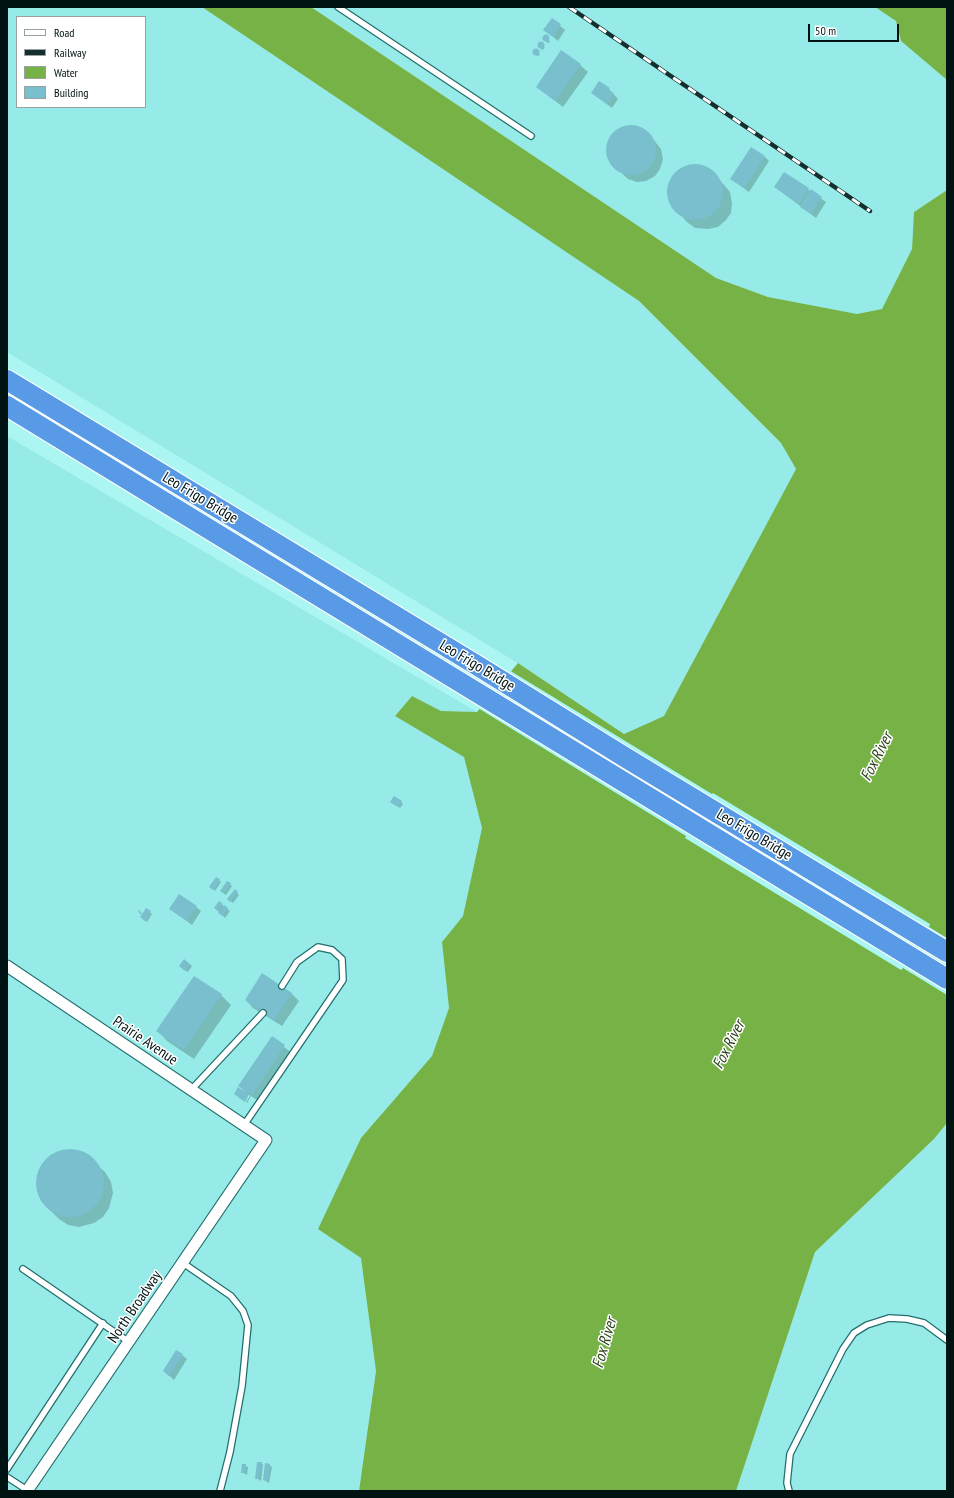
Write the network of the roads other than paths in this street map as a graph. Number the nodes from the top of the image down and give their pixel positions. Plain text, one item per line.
1 (338, 7) edge
2 (531, 136) dead end
3 (7, 380) edge
4 (7, 406) edge
5 (947, 952) edge
6 (7, 966) edge
7 (947, 979) edge
8 (282, 986) dead end
9 (263, 1013) dead end
10 (191, 1090) junction
11 (244, 1125) junction
12 (266, 1140) joint
13 (183, 1263) junction
14 (23, 1269) dead end
15 (103, 1323) junction
16 (947, 1340) edge
17 (129, 1342) junction
18 (7, 1469) edge
19 (7, 1477) edge
20 (27, 1491) edge
21 (220, 1491) edge
22 (789, 1491) edge

1 - 2 lane
3 - 5 highway, Leo Frigo Bridge
4 - 7 highway
6 - 10 street, Prairie Avenue
8 - 11 lane
9 - 10 lane
10 - 11 street, Prairie Avenue
11 - 12 street, Prairie Avenue
12 - 13 street, North Broadway
13 - 17 street, North Broadway
13 - 21 lane
14 - 15 lane
15 - 17 lane
15 - 18 lane
16 - 22 lane
17 - 20 street, North Broadway
19 - 20 lane

